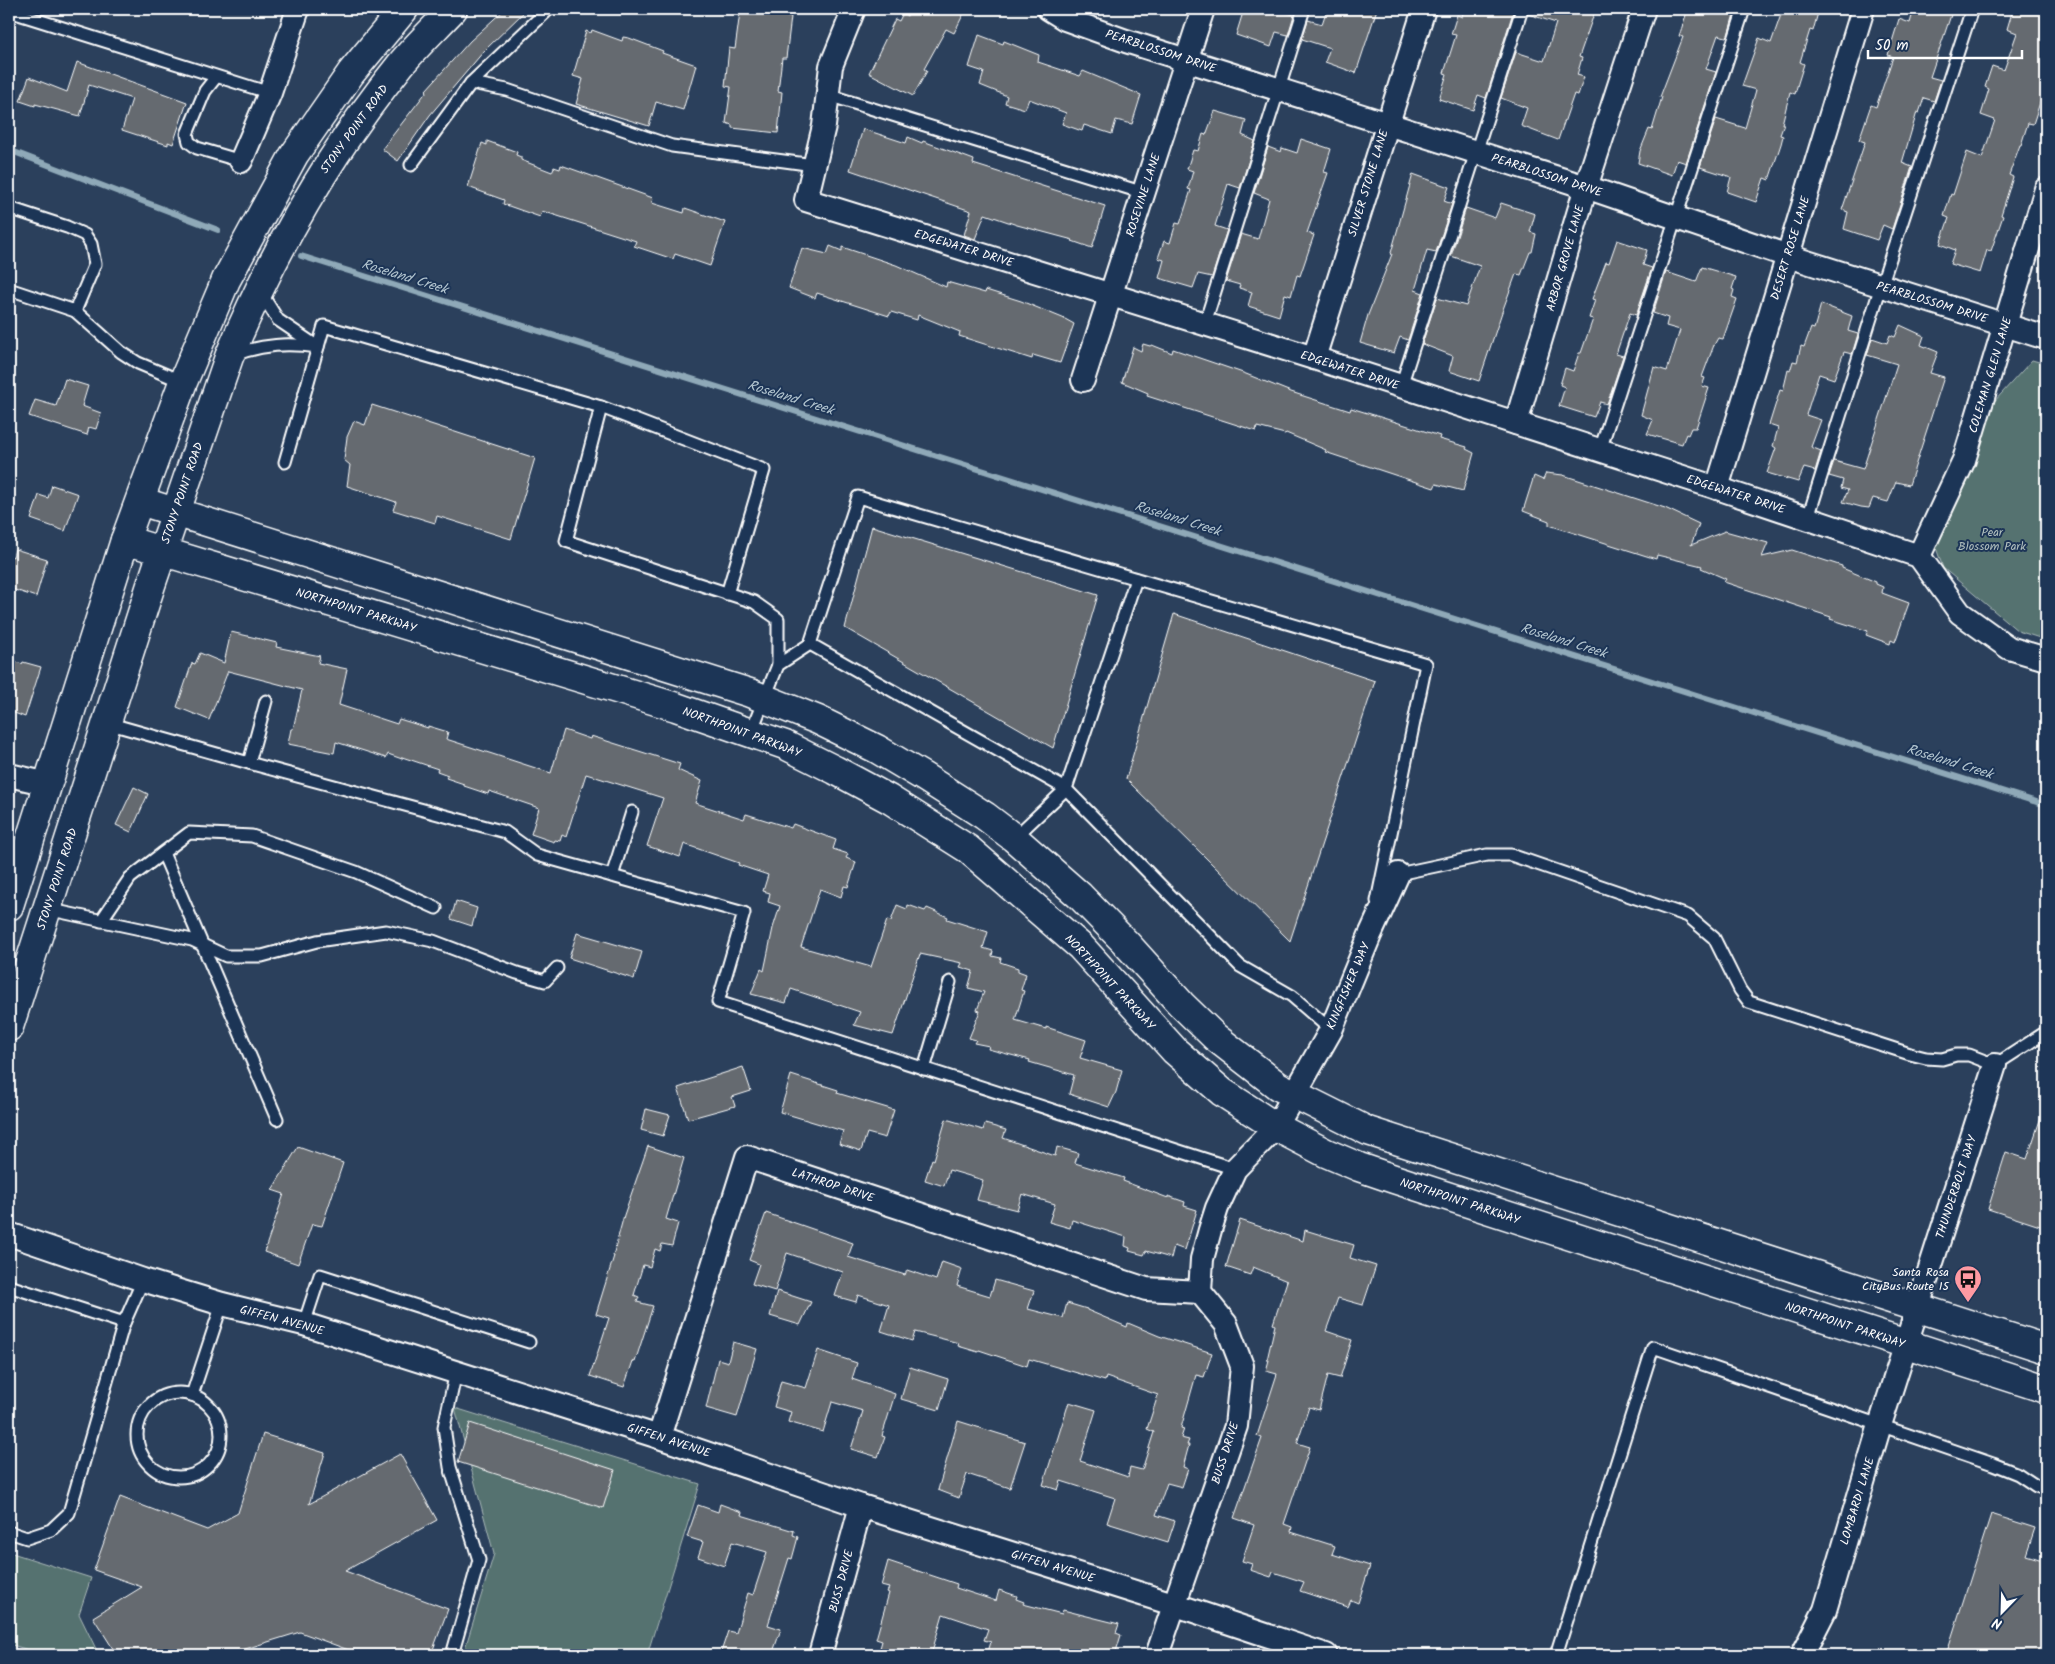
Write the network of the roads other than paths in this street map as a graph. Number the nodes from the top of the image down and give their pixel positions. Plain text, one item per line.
1 (298, 9) edge
2 (404, 9) edge
3 (453, 9) edge
4 (549, 9) edge
5 (854, 9) edge
6 (1049, 9) edge
7 (1203, 9) edge
8 (1304, 9) edge
9 (1424, 9) edge
10 (1522, 9) edge
11 (1644, 9) edge
12 (1744, 9) edge
13 (1863, 9) edge
14 (1972, 9) edge
15 (9, 11) edge
16 (1186, 60) junction
17 (216, 77) junction
18 (471, 83) junction
19 (1278, 89) junction
20 (270, 93) junction
21 (828, 95) junction
22 (1386, 124) junction
23 (1477, 152) junction
24 (241, 161) joint
25 (410, 165) dead end
26 (814, 165) junction
27 (1586, 187) junction
28 (2046, 189) edge
29 (1144, 193) junction
30 (9, 208) edge
31 (1676, 218) junction
32 (1788, 256) junction
33 (1881, 286) junction
34 (9, 289) edge
35 (259, 289) junction
36 (1111, 294) junction
37 (75, 311) junction
38 (1205, 323) junction
39 (2004, 324) junction
40 (2046, 338) edge
41 (318, 347) junction
42 (229, 357) junction
43 (1314, 358) junction
44 (1083, 380) dead end
45 (183, 382) junction
46 (1401, 386) junction
47 (601, 407) junction
48 (1516, 423) junction
49 (1600, 450) junction
50 (286, 462) dead end
51 (1716, 488) junction
52 (140, 501) junction
53 (175, 512) junction
54 (1808, 518) junction
55 (125, 540) junction
56 (162, 552) junction
57 (1919, 556) junction
58 (1136, 579) junction
59 (727, 594) junction
60 (810, 644) junction
61 (2046, 659) edge
62 (778, 665) junction
63 (764, 699) junction
64 (266, 701) dead end
65 (107, 723) junction
66 (751, 732) junction
67 (249, 763) junction
68 (9, 775) edge
69 (48, 784) junction
70 (1066, 789) junction
71 (632, 812) dead end
72 (1014, 838) junction
73 (163, 853) junction
74 (1398, 874) joint
75 (612, 876) junction
76 (9, 906) edge
77 (436, 908) dead end
78 (47, 909) junction
79 (101, 921) junction
80 (1370, 935) junction
81 (203, 945) junction
82 (556, 968) dead end
83 (950, 982) dead end
84 (9, 1027) edge
85 (1331, 1030) junction
86 (2046, 1032) edge
87 (1995, 1065) junction
88 (924, 1069) junction
89 (1294, 1094) junction
90 (277, 1119) dead end
91 (1276, 1127) junction
92 (1235, 1169) junction
93 (9, 1234) edge
94 (143, 1280) junction
95 (9, 1286) edge
96 (1200, 1292) junction
97 (222, 1304) junction
98 (1918, 1309) junction
99 (125, 1319) junction
100 (304, 1324) junction
101 (529, 1342) dead end
102 (1906, 1345) junction
103 (2046, 1349) edge
104 (456, 1372) junction
105 (2046, 1389) edge
106 (192, 1395) junction
107 (1880, 1425) junction
108 (659, 1436) junction
109 (2046, 1490) edge
110 (861, 1506) junction
111 (9, 1532) edge
112 (1173, 1604) junction
113 (452, 1655) edge
114 (820, 1655) edge
115 (1157, 1655) edge
116 (1326, 1655) edge
117 (1556, 1655) edge
118 (1802, 1655) edge

1 - 20 street
2 - 45 street
3 - 35 street, STONY POINT ROAD
4 - 18 lane
5 - 21 street, EDGEWATER DRIVE
6 - 16 street, PEARBLOSSOM DRIVE
7 - 16 street, ROSEVINE LANE
8 - 19 lane
9 - 22 street, SILVER STONE LANE
10 - 23 lane
11 - 27 street, ARBOR GROVE LANE
12 - 31 lane
13 - 32 street, DESERT ROSE LANE
14 - 33 lane
15 - 17 lane
16 - 19 street, PEARBLOSSOM DRIVE
16 - 29 street, ROSEVINE LANE
17 - 20 lane
17 - 24 lane
18 - 25 lane
18 - 26 lane
19 - 22 street, PEARBLOSSOM DRIVE
19 - 38 lane
20 - 24 street
21 - 26 street, EDGEWATER DRIVE
21 - 29 lane
22 - 23 street, PEARBLOSSOM DRIVE
22 - 43 street, SILVER STONE LANE
23 - 27 street, PEARBLOSSOM DRIVE
23 - 46 lane
26 - 36 street, EDGEWATER DRIVE
27 - 31 street, PEARBLOSSOM DRIVE
27 - 48 street, ARBOR GROVE LANE
28 - 39 street, COLEMAN GLEN LANE
29 - 36 street, ROSEVINE LANE
30 - 37 lane
31 - 32 street, PEARBLOSSOM DRIVE
31 - 49 lane
32 - 33 street, PEARBLOSSOM DRIVE
32 - 51 street, DESERT ROSE LANE
33 - 39 street, PEARBLOSSOM DRIVE
33 - 54 lane
34 - 37 lane
35 - 41 lane
35 - 42 street, STONY POINT ROAD
36 - 38 street, EDGEWATER DRIVE
36 - 44 street, ROSEVINE LANE
37 - 45 lane
38 - 43 street, EDGEWATER DRIVE
39 - 40 street, PEARBLOSSOM DRIVE
39 - 57 street, COLEMAN GLEN LANE
41 - 42 lane
41 - 47 lane
41 - 50 lane
42 - 53 street, STONY POINT ROAD
43 - 46 street, EDGEWATER DRIVE
45 - 52 street
46 - 48 street, EDGEWATER DRIVE
47 - 59 lane
47 - 59 lane
48 - 49 street, EDGEWATER DRIVE
49 - 51 street, EDGEWATER DRIVE
51 - 54 street, EDGEWATER DRIVE
52 - 53 street
52 - 55 street
53 - 56 street, STONY POINT ROAD
53 - 63 street
54 - 57 street, EDGEWATER DRIVE
55 - 56 street, NORTHPOINT PARKWAY
55 - 69 street
56 - 65 street, STONY POINT ROAD
56 - 66 street, NORTHPOINT PARKWAY
57 - 61 street
58 - 60 lane
58 - 70 lane
58 - 80 lane
59 - 62 lane
60 - 62 lane
60 - 70 lane
62 - 63 lane
63 - 66 lane
63 - 72 street
64 - 67 lane
65 - 67 lane
65 - 78 street, STONY POINT ROAD
66 - 91 street, NORTHPOINT PARKWAY
67 - 75 lane
68 - 69 street
69 - 76 street
70 - 72 lane
70 - 85 lane
71 - 75 lane
72 - 89 street
73 - 77 lane
73 - 79 lane
73 - 81 lane
74 - 80 street, KINGFISHER WAY
74 - 87 lane
75 - 88 lane
78 - 79 lane
78 - 84 street, STONY POINT ROAD
79 - 81 lane
80 - 85 street, KINGFISHER WAY
81 - 82 lane
81 - 90 lane
83 - 88 lane
85 - 89 street, KINGFISHER WAY
86 - 87 lane
87 - 98 street, THUNDERBOLT WAY
88 - 92 lane
89 - 91 street, KINGFISHER WAY
89 - 98 street
91 - 92 street
91 - 102 street, NORTHPOINT PARKWAY
92 - 96 street
93 - 94 street, GIFFEN AVENUE
94 - 97 street, GIFFEN AVENUE
94 - 99 lane
95 - 99 lane
96 - 108 street, LATHROP DRIVE
96 - 112 street, BUSS DRIVE
97 - 100 street, GIFFEN AVENUE
97 - 106 lane
98 - 102 street, THUNDERBOLT WAY
98 - 103 street
99 - 111 lane
100 - 101 lane
100 - 104 street, GIFFEN AVENUE
102 - 105 street, NORTHPOINT PARKWAY
102 - 107 street, LOMBARDI LANE
104 - 108 street, GIFFEN AVENUE
104 - 113 lane
106 - 106 lane
107 - 109 lane
107 - 117 lane
107 - 118 street, LOMBARDI LANE
108 - 110 street, GIFFEN AVENUE
110 - 112 street, GIFFEN AVENUE
110 - 114 street, BUSS DRIVE
112 - 115 street, BUSS DRIVE
112 - 116 street, GIFFEN AVENUE

